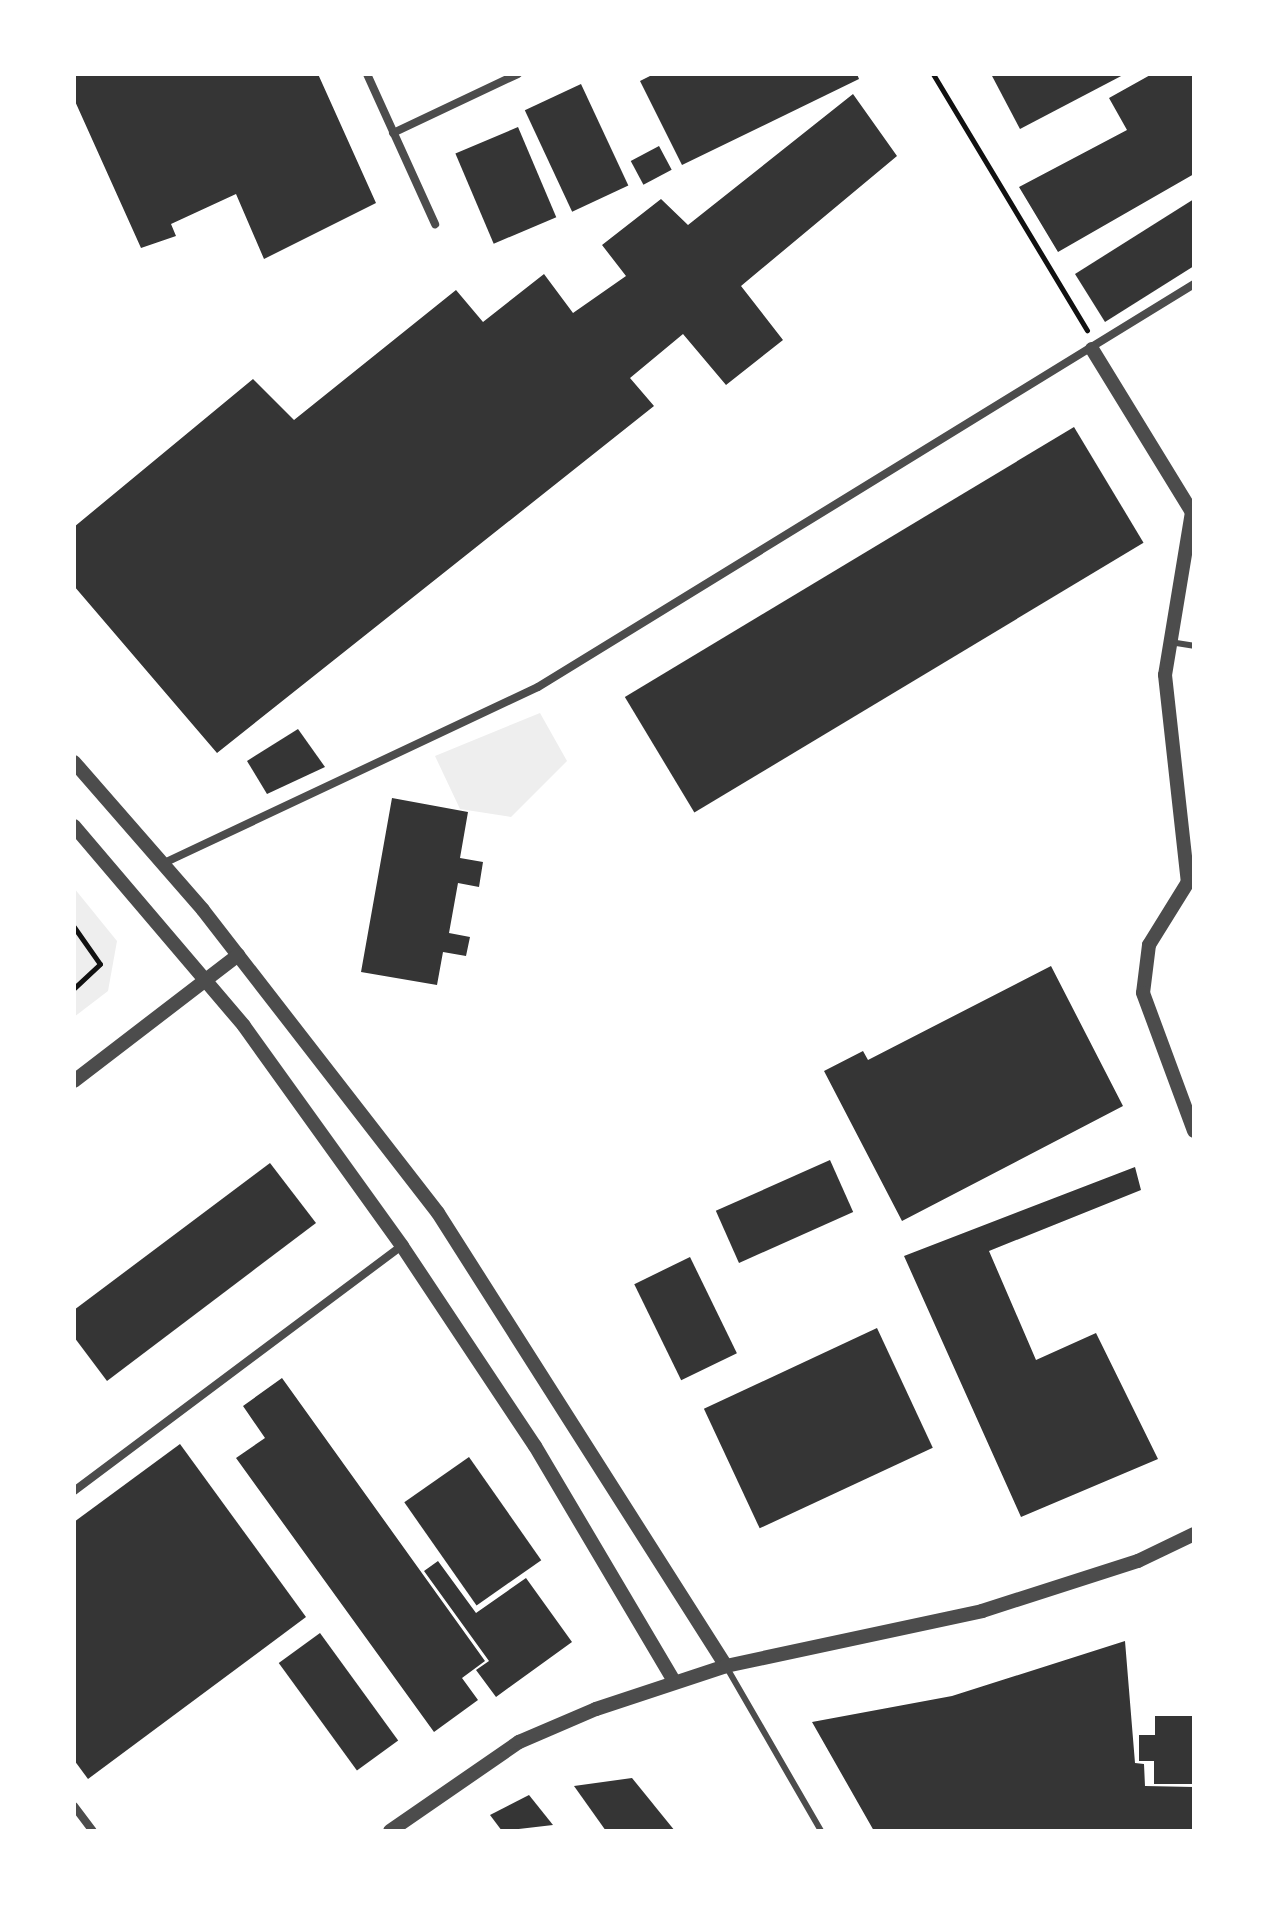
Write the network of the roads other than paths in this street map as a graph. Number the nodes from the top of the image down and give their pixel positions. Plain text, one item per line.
1 (367, 74) edge
2 (518, 74) edge
3 (393, 133) junction
4 (435, 224) dead end
5 (1194, 284) edge
6 (1094, 348) junction
7 (1168, 642) junction
8 (1194, 646) edge
9 (74, 762) edge
10 (1189, 819) edge
11 (74, 826) edge
12 (164, 863) junction
13 (238, 955) junction
14 (205, 982) junction
15 (74, 1081) edge
16 (1194, 1131) edge
17 (402, 1246) junction
18 (74, 1491) edge
19 (1194, 1534) edge
20 (726, 1666) junction
21 (674, 1681) junction
22 (74, 1806) edge
23 (93, 1831) edge
24 (390, 1831) edge
25 (821, 1831) edge

1 - 3 street
2 - 3 street
3 - 4 street
5 - 6 street
6 - 7 street
6 - 12 street
7 - 8 lane
7 - 10 street
9 - 12 street
10 - 16 street
11 - 14 street
12 - 13 street
13 - 14 street
13 - 20 street
14 - 15 street
14 - 17 street
17 - 18 street
17 - 21 street
19 - 20 street
20 - 21 street
20 - 25 lane
21 - 24 street
22 - 23 street

